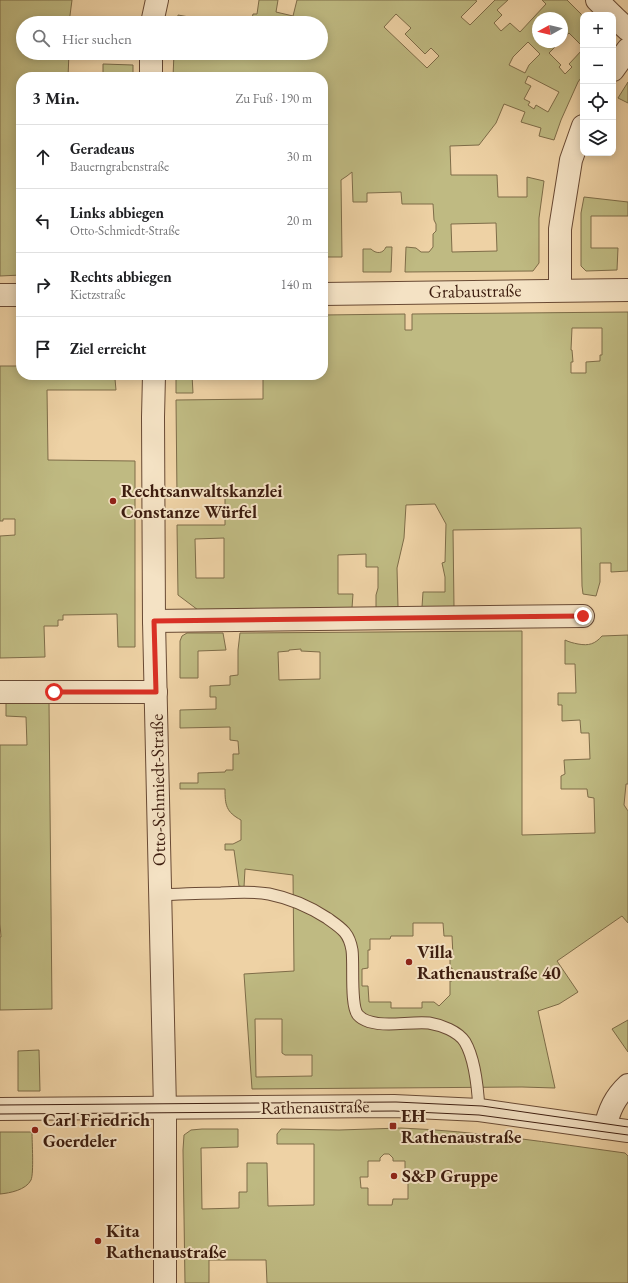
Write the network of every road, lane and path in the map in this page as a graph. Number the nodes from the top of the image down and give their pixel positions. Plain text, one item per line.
1 (157, 0) edge
2 (597, 0) edge
3 (610, 12) edge
4 (154, 16) edge
5 (616, 18) edge
6 (628, 30) edge
7 (628, 49) edge
8 (151, 60) edge
9 (616, 66) edge
10 (151, 72) edge
11 (580, 134) edge
12 (560, 290) junction
13 (628, 290) edge
14 (328, 294) edge
15 (0, 295) edge
16 (16, 295) edge
17 (154, 380) edge
18 (583, 616) dead end
19 (154, 621) junction
20 (0, 692) edge
21 (156, 692) junction
22 (160, 895) junction
23 (628, 1085) edge
24 (0, 1109) edge
25 (165, 1109) junction
26 (479, 1110) junction
27 (605, 1128) junction
28 (628, 1131) edge
29 (165, 1283) edge

1 - 4 street
2 - 3 street
5 - 6 street
7 - 9 street
8 - 10 street
11 - 12 street
12 - 13 street, Grabaustraße
12 - 14 street, Grabaustraße
15 - 16 street
17 - 19 street, Otto-Schmiedt-Straße
18 - 19 street
19 - 21 street, Otto-Schmiedt-Straße
20 - 21 street
21 - 22 street, Otto-Schmiedt-Straße
22 - 25 street, Otto-Schmiedt-Straße
22 - 26 lane
23 - 27 street
24 - 25 street, Rathenaustraße
25 - 26 street, Rathenaustraße
25 - 29 street, Otto-Schmiedt-Straße
26 - 27 street, Rathenaustraße
27 - 28 street, Rathenaustraße

